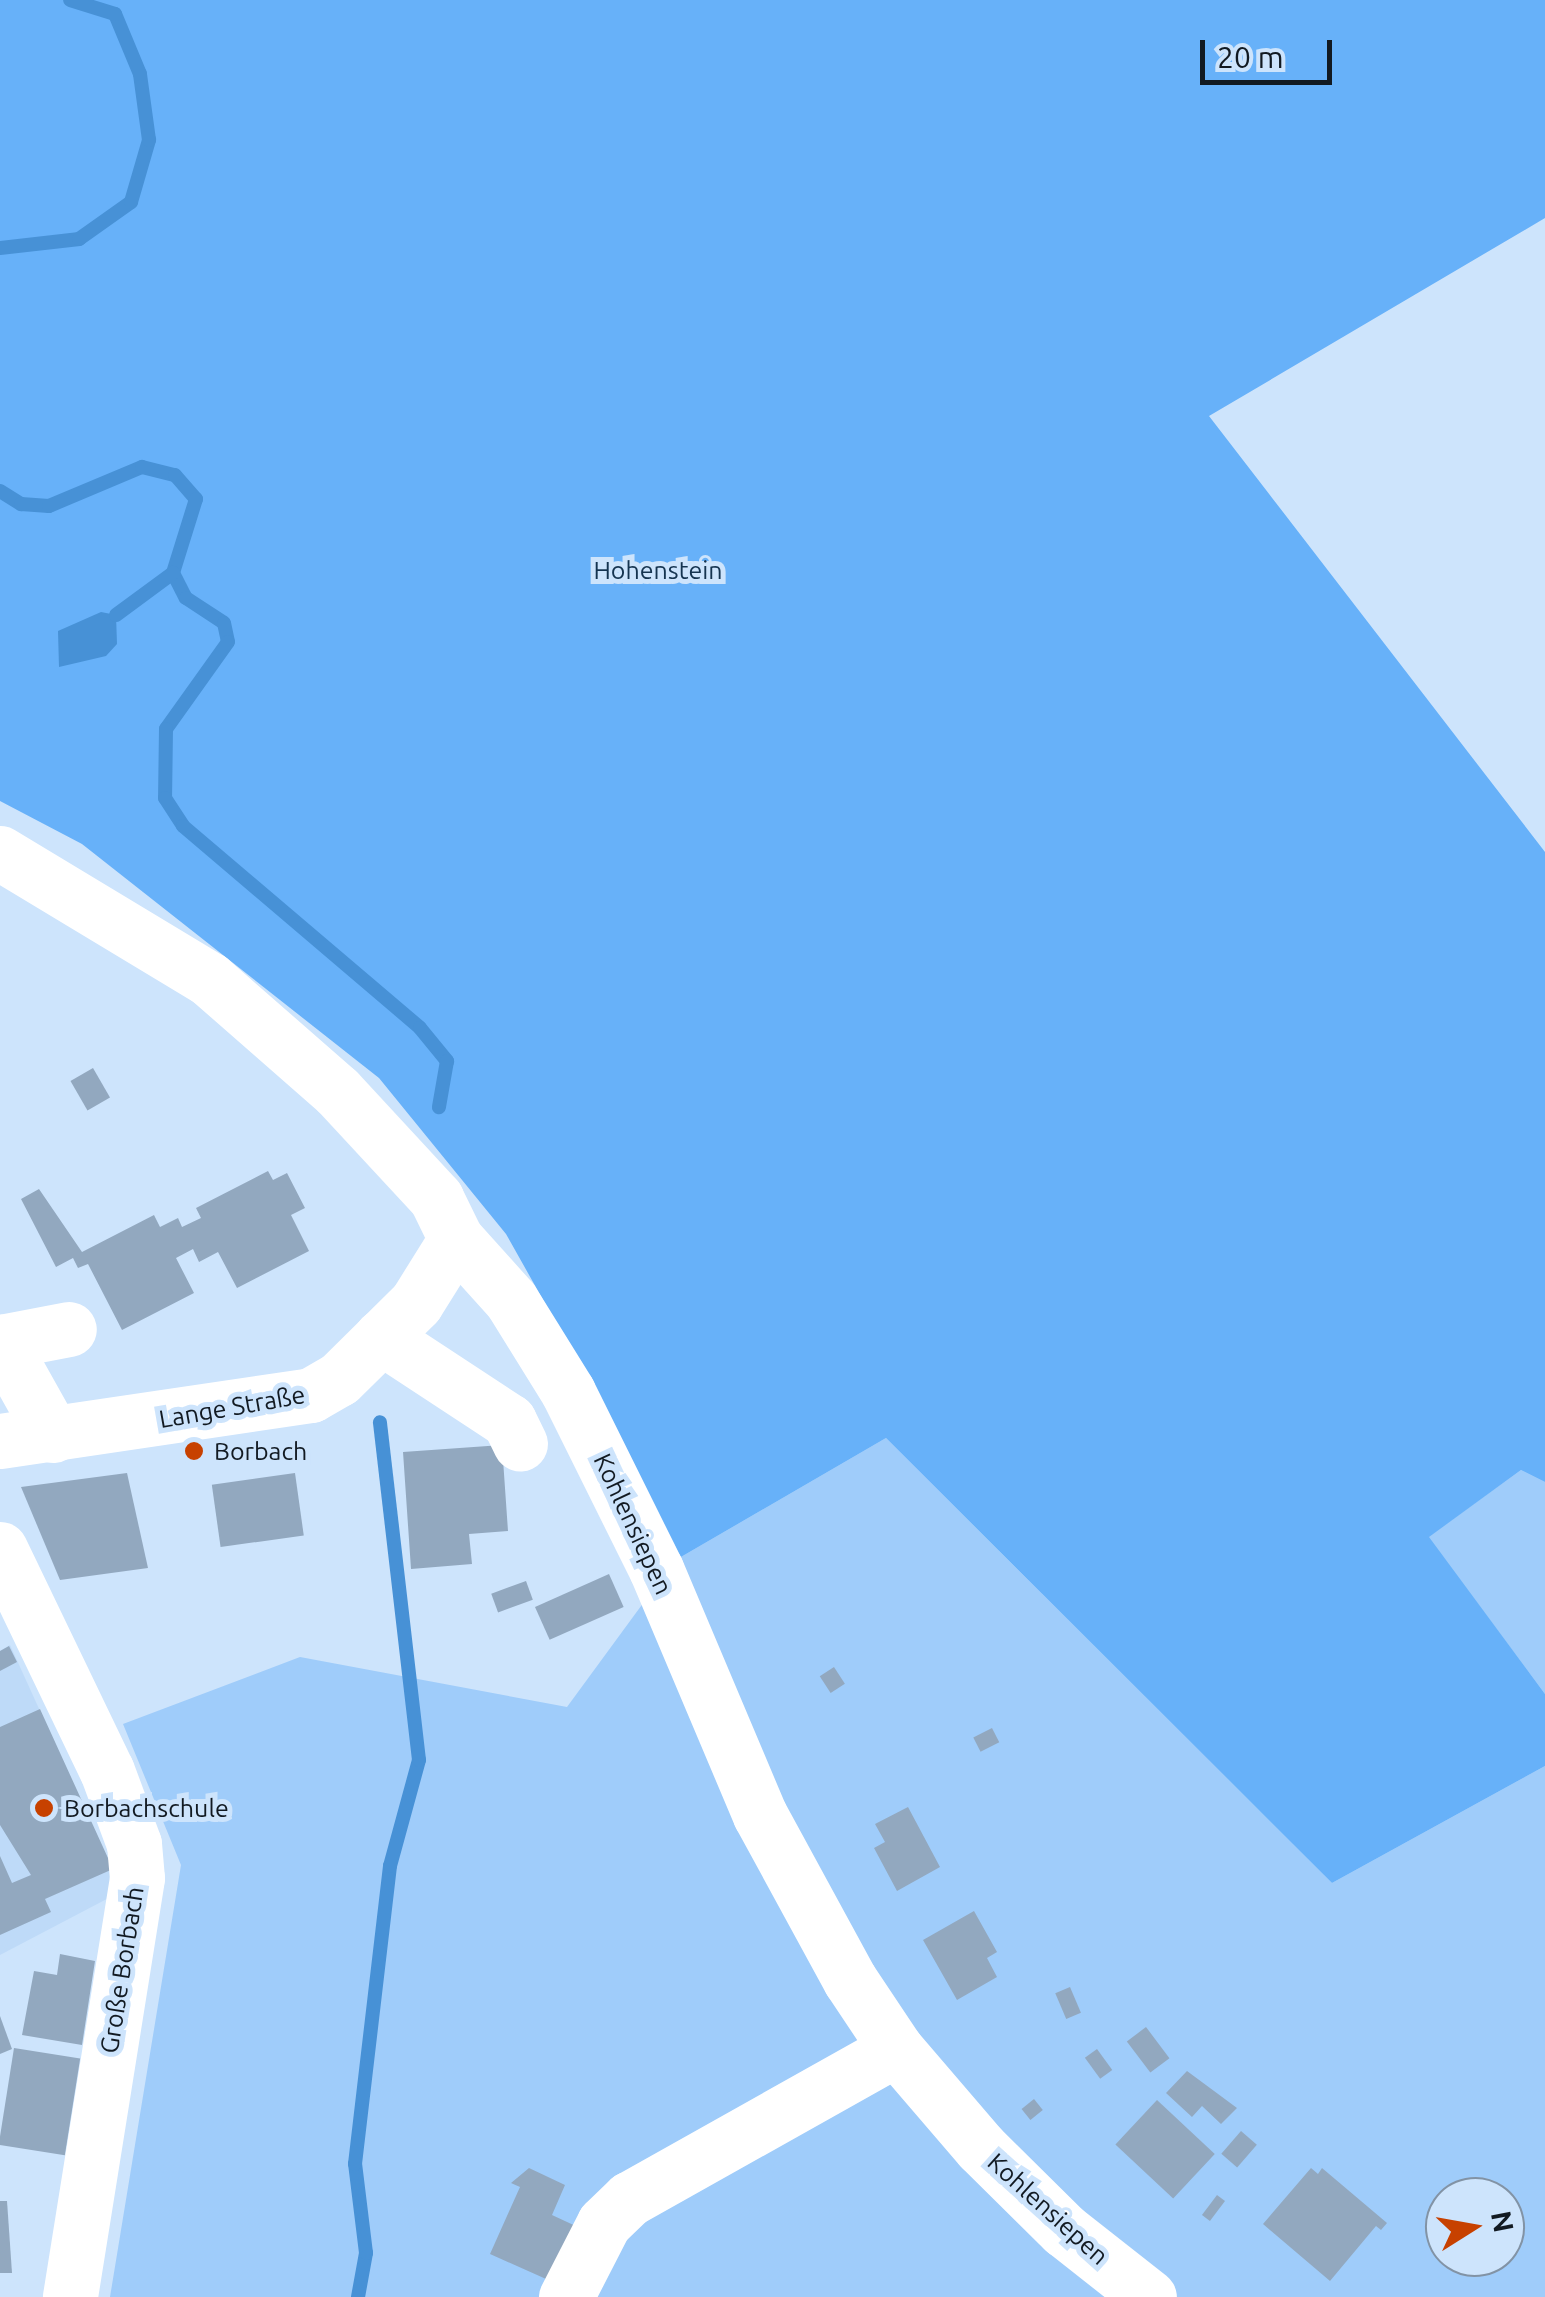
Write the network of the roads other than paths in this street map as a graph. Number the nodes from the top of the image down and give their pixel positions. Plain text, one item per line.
1 (0, 853) edge
2 (456, 1239) junction
3 (69, 1329) dead end
4 (381, 1337) junction
5 (26, 1438) edge
6 (520, 1444) dead end
7 (0, 1549) edge
8 (896, 2049) junction
9 (70, 2297) edge
10 (566, 2297) edge
11 (1148, 2297) edge

1 - 2 street, Kohlensiepen
2 - 4 street, Lange Straße
2 - 8 street, Kohlensiepen
3 - 5 street
4 - 5 street, Lange Straße
4 - 6 street
7 - 9 street, Große Borbach
8 - 10 street
8 - 11 street, Kohlensiepen

